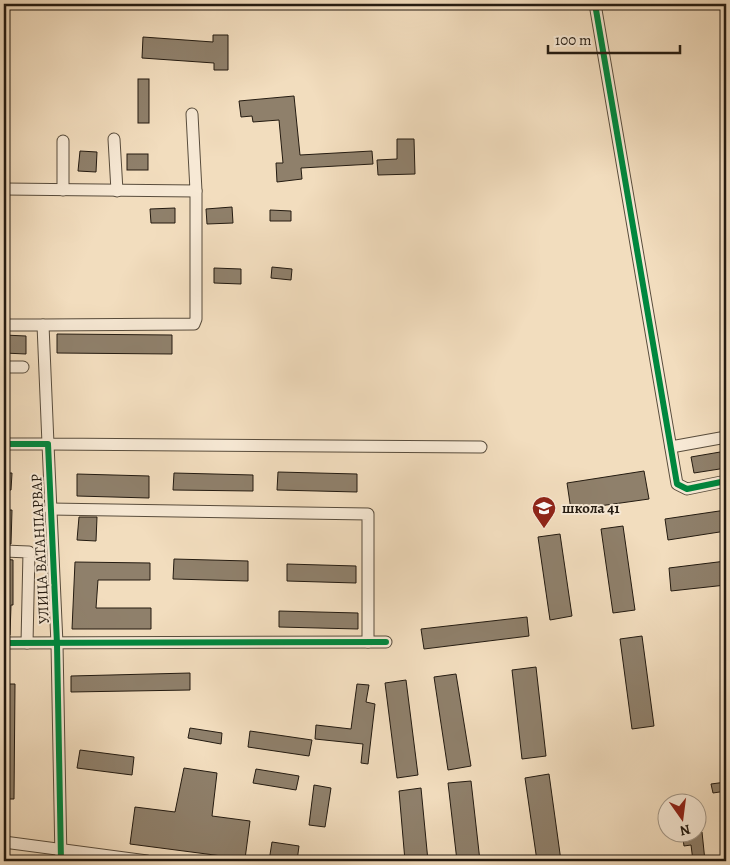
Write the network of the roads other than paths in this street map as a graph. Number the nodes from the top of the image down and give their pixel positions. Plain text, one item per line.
1 (595, 4) edge
2 (192, 114) dead end
3 (114, 138) dead end
4 (62, 141) dead end
5 (4, 189) edge
6 (63, 190) junction
7 (117, 191) junction
8 (196, 191) junction
9 (4, 325) edge
10 (43, 325) junction
11 (4, 367) edge
12 (23, 367) dead end
13 (726, 437) edge
14 (4, 444) edge
15 (48, 444) junction
16 (481, 447) dead end
17 (671, 447) junction
18 (726, 481) edge
19 (50, 509) junction
20 (4, 551) edge
21 (368, 642) junction
22 (386, 642) dead end
23 (4, 643) edge
24 (27, 643) junction
25 (57, 644) junction
26 (4, 842) edge
27 (61, 848) junction
28 (76, 856) edge
29 (60, 861) edge
30 (147, 861) edge

1 - 17 street
2 - 8 street
3 - 7 street
4 - 6 street
5 - 6 street
6 - 7 street
7 - 8 street
8 - 10 street
9 - 10 street
10 - 15 street, УЛИЦА ВАТАНПАРВАР
11 - 12 street
13 - 17 street
14 - 15 street
15 - 16 street
15 - 19 street, УЛИЦА ВАТАНПАРВАР
17 - 18 street
19 - 21 street
19 - 25 street, УЛИЦА ВАТАНПАРВАР
20 - 24 street
21 - 22 street
21 - 25 street
23 - 24 street
24 - 25 street
25 - 27 street, УЛИЦА ВАТАНПАРВАР
26 - 27 street
27 - 28 street
27 - 29 street, УЛИЦА ВАТАНПАРВАР
28 - 30 street

